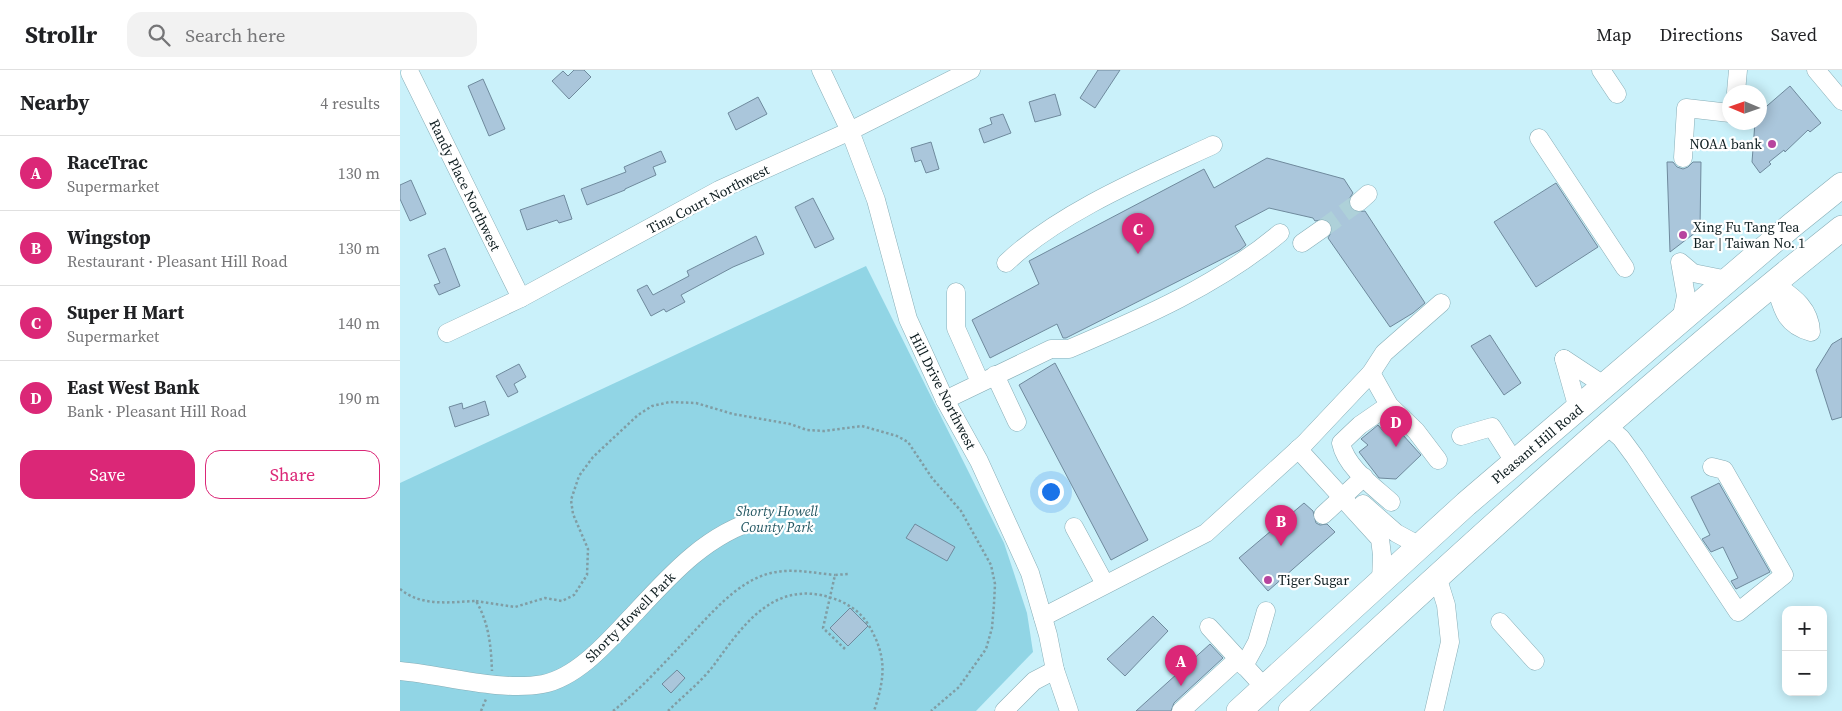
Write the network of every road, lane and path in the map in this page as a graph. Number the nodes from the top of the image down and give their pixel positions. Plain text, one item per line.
1 (821, 70) edge
2 (971, 70) edge
3 (1600, 70) edge
4 (1738, 70) edge
5 (1816, 70) edge
6 (410, 72) edge
7 (1737, 85) edge
8 (1617, 94) dead end
9 (1842, 101) edge
10 (1722, 112) edge
11 (850, 131) junction
12 (1539, 138) dead end
13 (1213, 145) dead end
14 (1683, 158) dead end
15 (1842, 185) edge
16 (1842, 228) edge
17 (1322, 229) tunnel mouth
18 (1280, 233) dead end
19 (1302, 243) dead end
20 (1006, 263) dead end
21 (1625, 268) dead end
22 (1728, 280) junction
23 (956, 292) dead end
24 (521, 298) junction
25 (1441, 302) dead end
26 (1682, 320) junction
27 (447, 333) dead end
28 (1371, 373) junction
29 (988, 378) junction
30 (1604, 386) junction
31 (945, 400) junction
32 (1389, 405) junction
33 (1578, 409) junction
34 (1017, 422) dead end
35 (1607, 426) junction
36 (1461, 436) dead end
37 (1302, 446) junction
38 (1438, 460) dead end
39 (1515, 463) junction
40 (1712, 467) dead end
41 (1364, 478) junction
42 (1346, 494) junction
43 (1391, 502) dead end
44 (1323, 515) dead end
45 (760, 519) dead end
46 (1074, 527) dead end
47 (1420, 546) junction
48 (848, 574) dead end
49 (835, 575) junction
50 (1437, 576) junction
51 (1381, 582) junction
52 (1105, 584) junction
53 (400, 589) edge
54 (1417, 595) junction
55 (830, 598) junction
56 (476, 601) junction
57 (1266, 611) dead end
58 (1446, 611) junction
59 (1043, 617) junction
60 (1500, 622) dead end
61 (1209, 627) dead end
62 (845, 649) dead end
63 (1535, 661) dead end
64 (1241, 663) junction
65 (1055, 670) junction
66 (400, 671) edge
67 (489, 683) junction
68 (1265, 688) junction
69 (481, 711) edge
70 (613, 711) edge
71 (668, 711) edge
72 (874, 711) edge
73 (931, 711) edge
74 (1004, 711) edge
75 (1069, 711) edge
76 (1181, 711) edge
77 (1240, 711) edge
78 (1291, 711) edge
79 (1434, 711) edge

1 - 11 street, Hill Drive Northwest
2 - 11 street, Tina Court Northwest
3 - 8 street
4 - 7 street
5 - 9 street
6 - 24 street, Randy Place Northwest
10 - 14 street
11 - 24 street, Tina Court Northwest
11 - 31 street, Hill Drive Northwest
12 - 21 street
13 - 20 street
15 - 22 highway, Pleasant Hill Road
16 - 35 highway
17 - 19 street
18 - 29 street
22 - 26 highway, Pleasant Hill Road
22 - 26 street
23 - 29 street
24 - 27 street, Tina Court Northwest
25 - 28 street
26 - 30 highway, Pleasant Hill Road
28 - 32 street
28 - 37 street
29 - 31 street
29 - 34 street
30 - 33 highway, Pleasant Hill Road
30 - 33 street
31 - 59 street, Hill Drive Northwest
32 - 38 street
32 - 41 street
33 - 39 highway, Pleasant Hill Road
35 - 40 street
35 - 50 highway
36 - 39 street
37 - 42 street
37 - 52 street
39 - 47 highway, Pleasant Hill Road
41 - 42 street
41 - 43 street
42 - 44 street
42 - 47 street
42 - 51 street
45 - 67 street, Shorty Howell Park
46 - 52 street
47 - 51 highway, Pleasant Hill Road
48 - 49 path
49 - 55 path
49 - 70 path
50 - 54 highway
50 - 58 street
51 - 68 highway, Pleasant Hill Road
52 - 59 street
53 - 56 path
54 - 58 street
54 - 78 highway
55 - 62 path
55 - 71 path
55 - 72 path
56 - 67 path
56 - 73 path
57 - 64 street
58 - 79 street
59 - 65 street, Hill Drive Northwest
60 - 63 street
61 - 64 street
64 - 68 street
64 - 76 street
65 - 74 street
65 - 75 street, Hill Drive Northwest
66 - 67 street, Shorty Howell Park
67 - 69 path
68 - 77 highway, Pleasant Hill Road

